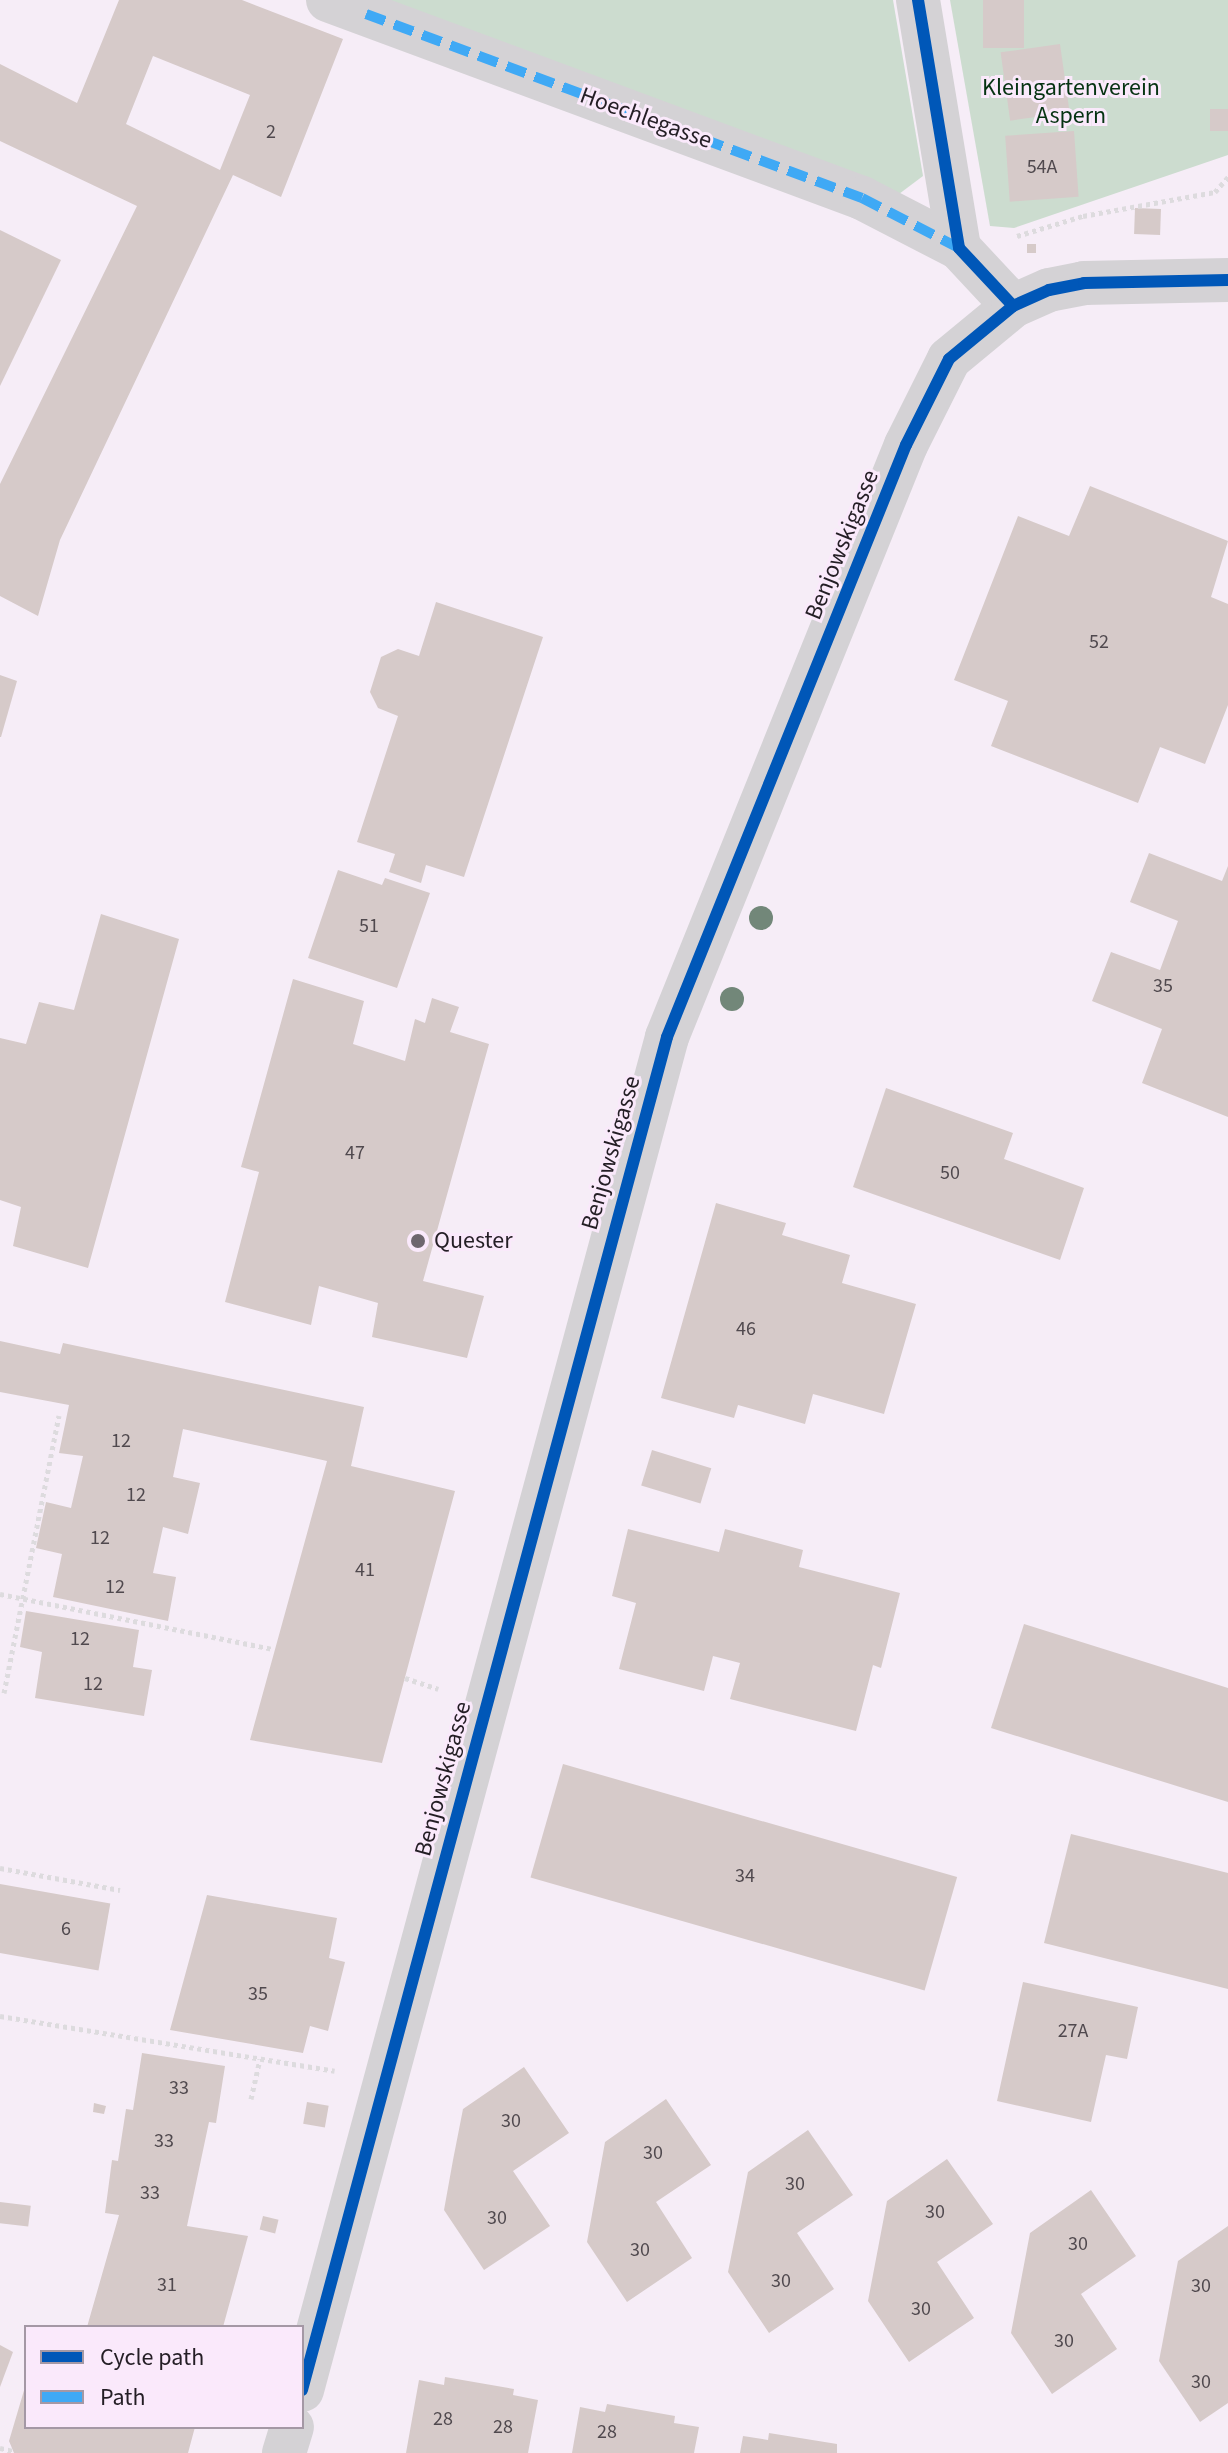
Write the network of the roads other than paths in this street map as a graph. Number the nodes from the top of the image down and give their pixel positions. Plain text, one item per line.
1 (918, 0) edge
2 (347, 7) edge
3 (959, 248) junction
4 (1228, 280) edge
5 (1013, 306) junction
6 (304, 2383) edge
7 (291, 2429) edge
8 (284, 2453) edge

1 - 3 street
2 - 3 street, Hoechlegasse
3 - 5 street
4 - 5 street
5 - 6 street, Benjowskigasse
7 - 8 street

